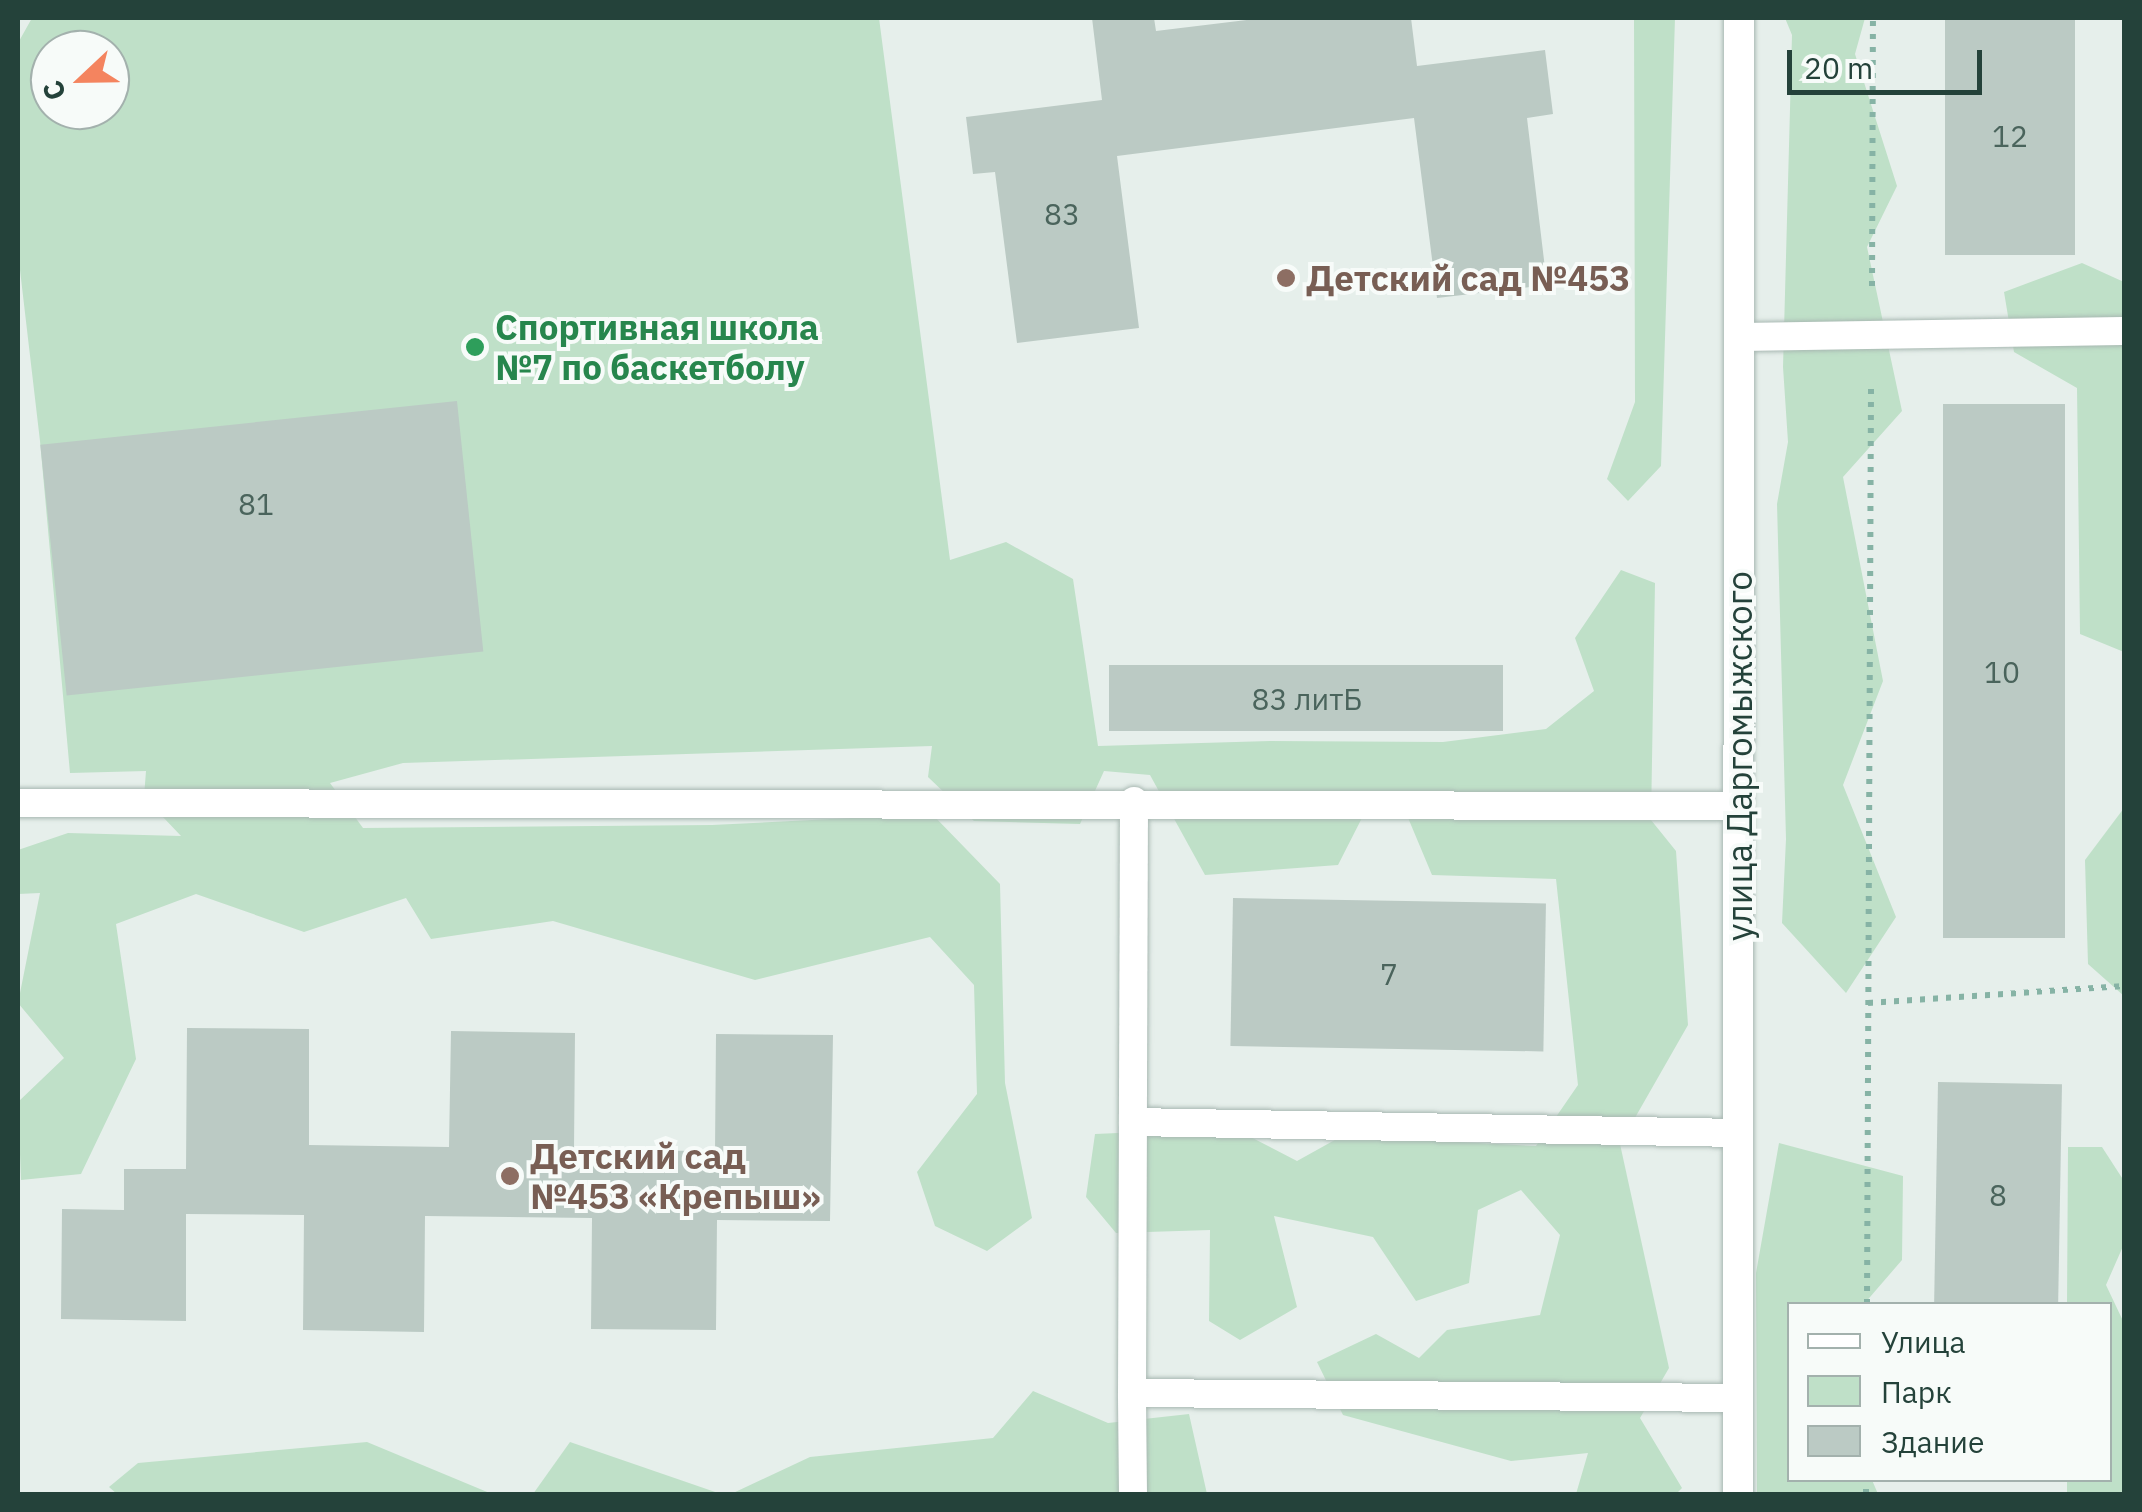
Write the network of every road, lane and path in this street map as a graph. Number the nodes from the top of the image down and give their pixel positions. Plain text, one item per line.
1 (1739, 18) edge
2 (1873, 18) edge
3 (2124, 331) edge
4 (1872, 336) junction
5 (1738, 337) junction
6 (1134, 802) junction
7 (18, 803) edge
8 (1739, 806) junction
9 (2124, 986) edge
10 (1868, 1003) junction
11 (1133, 1122) junction
12 (1738, 1133) junction
13 (1867, 1302) edge
14 (1132, 1394) junction
15 (1738, 1398) junction
16 (1133, 1494) edge
17 (1738, 1494) edge

1 - 5 street, улица Даргомыжского
2 - 4 path
3 - 4 lane
4 - 5 lane
4 - 10 path
5 - 8 street, улица Даргомыжского
6 - 7 lane
6 - 8 lane
6 - 11 lane
8 - 12 street, улица Даргомыжского
9 - 10 path
10 - 13 path
11 - 12 lane
11 - 14 lane
12 - 15 street, улица Даргомыжского
14 - 15 lane
14 - 16 lane
15 - 17 street, улица Даргомыжского

